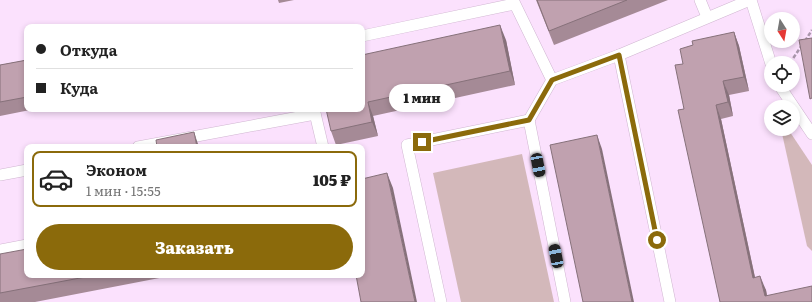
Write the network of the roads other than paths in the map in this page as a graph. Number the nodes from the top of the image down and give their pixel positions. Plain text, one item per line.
1 (700, 0) edge
2 (750, 0) edge
3 (513, 2) edge
4 (707, 18) junction
5 (365, 35) edge
6 (619, 55) junction
7 (768, 56) edge
8 (552, 80) junction
9 (784, 92) edge
10 (310, 112) edge
11 (315, 112) edge
12 (529, 120) junction
13 (812, 134) edge
14 (157, 144) edge
15 (322, 144) edge
16 (24, 171) edge
17 (0, 175) edge
18 (24, 246) edge
19 (0, 250) edge
20 (441, 302) edge
21 (565, 302) edge
22 (670, 302) edge

1 - 4 lane
2 - 4 lane
2 - 7 lane
3 - 5 lane
3 - 8 lane
4 - 6 lane
6 - 8 lane
6 - 22 lane
8 - 12 lane
9 - 13 lane
10 - 14 lane
11 - 15 lane
12 - 20 lane
12 - 21 lane
16 - 17 lane
18 - 19 lane

